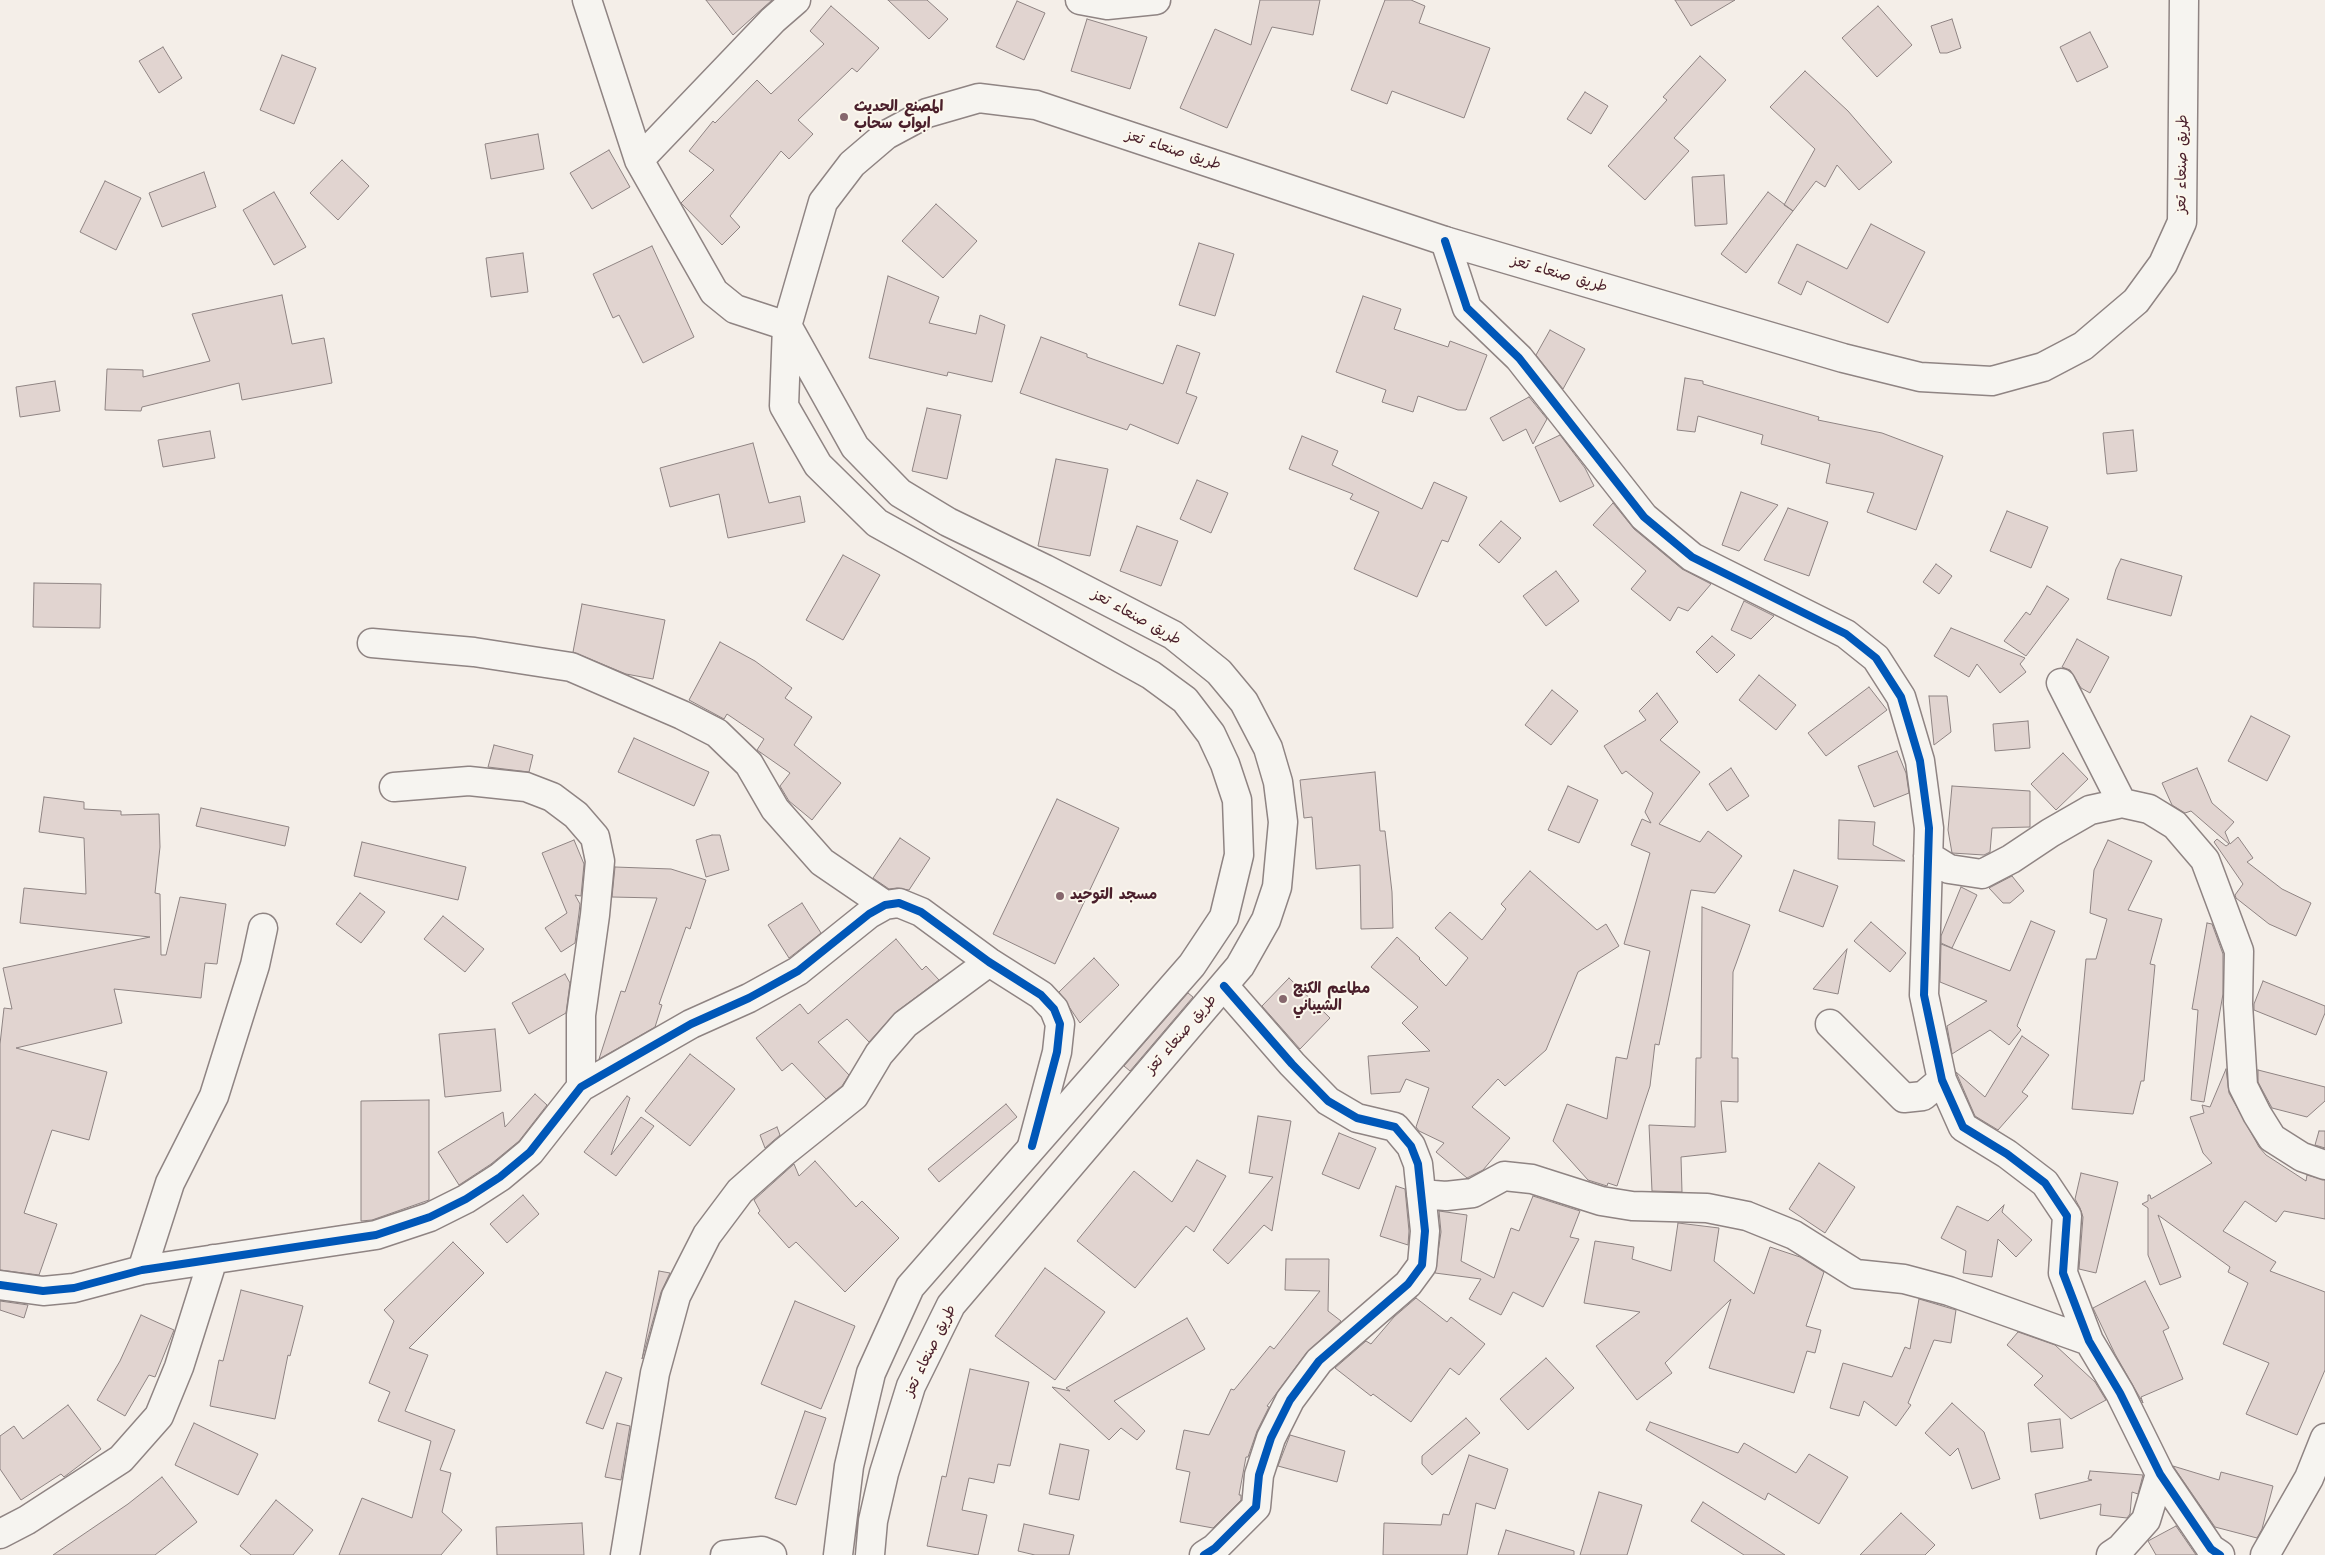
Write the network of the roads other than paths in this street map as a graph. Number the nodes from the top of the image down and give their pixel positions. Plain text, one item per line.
1 (587, 0) edge
2 (796, 0) edge
3 (1080, 0) edge
4 (1156, 0) edge
5 (2184, 0) edge
6 (639, 160) junction
7 (1445, 241) junction
8 (787, 326) junction
9 (372, 643) dead end
10 (2061, 683) dead end
11 (394, 787) dead end
12 (2122, 803) junction
13 (1928, 856) junction
14 (885, 905) junction
15 (263, 928) dead end
16 (989, 962) junction
17 (1224, 986) junction
18 (1830, 1024) dead end
19 (1942, 1080) junction
20 (581, 1087) junction
21 (1032, 1146) junction
22 (2325, 1165) edge
23 (1421, 1194) junction
24 (213, 1259) junction
25 (142, 1270) junction
26 (0, 1285) edge
27 (2089, 1341) junction
28 (2325, 1438) edge
29 (2160, 1474) junction
30 (0, 1534) edge
31 (1214, 1553) edge
32 (625, 1555) edge
33 (725, 1555) edge
34 (772, 1555) edge
35 (838, 1555) edge
36 (870, 1555) edge
37 (2111, 1555) edge
38 (2220, 1555) edge
39 (2265, 1555) edge

1 - 6 main road
2 - 6 main road
3 - 4 main road
5 - 7 main road, طريق صنعاء تعز
6 - 8 main road
7 - 8 main road, طريق صنعاء تعز
7 - 13 main road
8 - 17 main road, طريق صنعاء تعز
8 - 21 main road, طريق صنعاء تعز
9 - 14 main road
10 - 12 main road
11 - 20 main road
12 - 13 main road
12 - 22 main road
13 - 19 main road
14 - 16 main road
14 - 20 main road
15 - 25 main road
16 - 21 main road
16 - 32 main road
17 - 23 main road
17 - 36 main road, طريق صنعاء تعز
18 - 19 main road
19 - 27 main road
20 - 24 main road
21 - 35 main road, طريق صنعاء تعز
23 - 27 main road
23 - 31 main road
24 - 25 main road
24 - 30 main road
25 - 26 main road
27 - 29 main road
28 - 39 main road
29 - 37 main road
29 - 38 main road
33 - 34 main road

